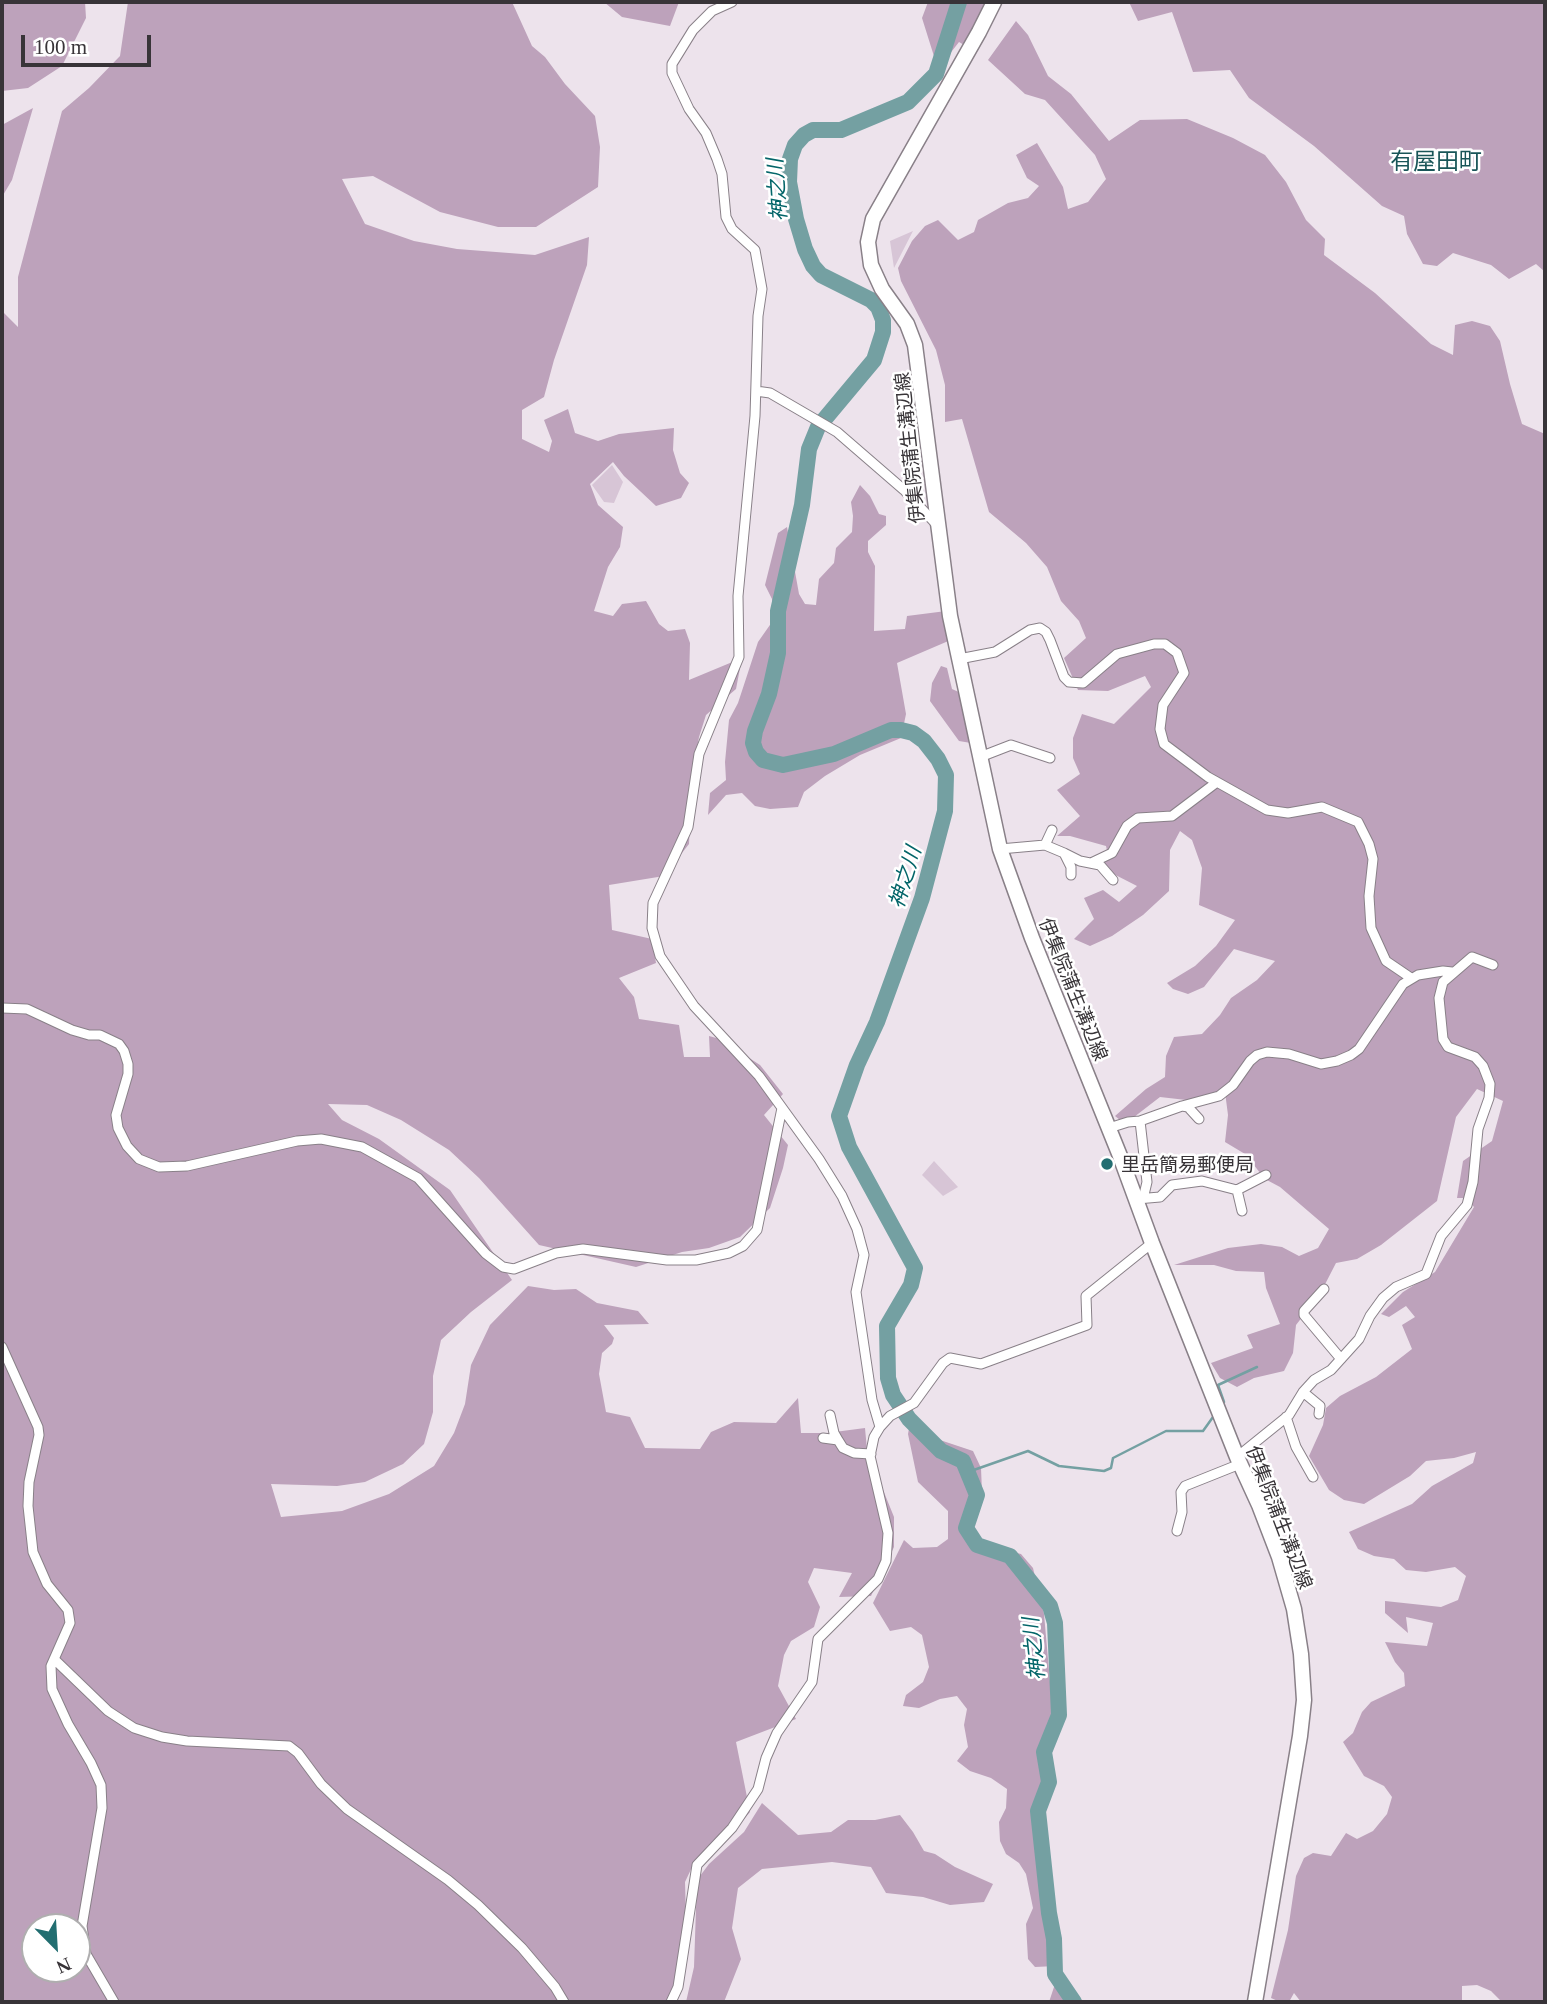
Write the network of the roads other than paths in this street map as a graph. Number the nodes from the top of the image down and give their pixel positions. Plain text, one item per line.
1 (732, 2) edge
2 (994, 2) edge
3 (756, 391) junction
4 (937, 525) junction
5 (959, 659) junction
6 (980, 757) junction
7 (1050, 758) dead end
8 (1217, 782) junction
9 (1052, 830) dead end
10 (1045, 845) junction
11 (1000, 849) junction
12 (1064, 853) junction
13 (1091, 863) junction
14 (1070, 875) dead end
15 (1113, 880) dead end
16 (1493, 965) dead end
17 (1452, 972) junction
18 (1411, 978) junction
19 (2, 1008) edge
20 (1182, 1106) junction
21 (782, 1108) junction
22 (1199, 1119) dead end
23 (1140, 1121) junction
24 (1109, 1128) junction
25 (1266, 1175) dead end
26 (1237, 1190) junction
27 (1140, 1199) junction
28 (1242, 1212) dead end
29 (1152, 1243) junction
30 (1324, 1289) dead end
31 (2, 1347) edge
32 (1341, 1359) junction
33 (1303, 1392) junction
34 (1319, 1414) dead end
35 (830, 1415) dead end
36 (1286, 1417) junction
37 (880, 1427) junction
38 (822, 1438) dead end
39 (838, 1440) junction
40 (871, 1454) junction
41 (1238, 1460) junction
42 (1313, 1477) dead end
43 (1177, 1531) dead end
44 (54, 1659) junction
45 (114, 2002) edge
46 (564, 2002) edge
47 (671, 2002) edge
48 (1255, 2002) edge

1 - 3 street
2 - 4 main road, 伊集院蒲生溝辺線
3 - 4 street
3 - 21 street
4 - 5 main road, 伊集院蒲生溝辺線
5 - 6 main road, 伊集院蒲生溝辺線
5 - 8 street
6 - 7 street
6 - 11 main road, 伊集院蒲生溝辺線
8 - 13 street
8 - 18 street
9 - 10 street
10 - 11 street
10 - 12 street
11 - 24 main road, 伊集院蒲生溝辺線
12 - 13 street
12 - 14 street
13 - 15 street
16 - 17 street
17 - 18 street
17 - 32 street
18 - 20 street
19 - 21 street
20 - 22 street
20 - 23 street
21 - 37 street
23 - 24 street
23 - 27 street
24 - 27 main road, 伊集院蒲生溝辺線
25 - 26 street
26 - 27 street
26 - 28 street
27 - 29 main road, 伊集院蒲生溝辺線
29 - 37 street
29 - 41 main road, 伊集院蒲生溝辺線
30 - 32 street
31 - 44 street
32 - 33 street
33 - 34 street
33 - 36 street
35 - 39 street
36 - 41 street
36 - 42 street
37 - 40 street
38 - 39 street
39 - 40 street
40 - 47 street
41 - 43 street
41 - 48 main road, 伊集院蒲生溝辺線
44 - 45 street
44 - 46 street

